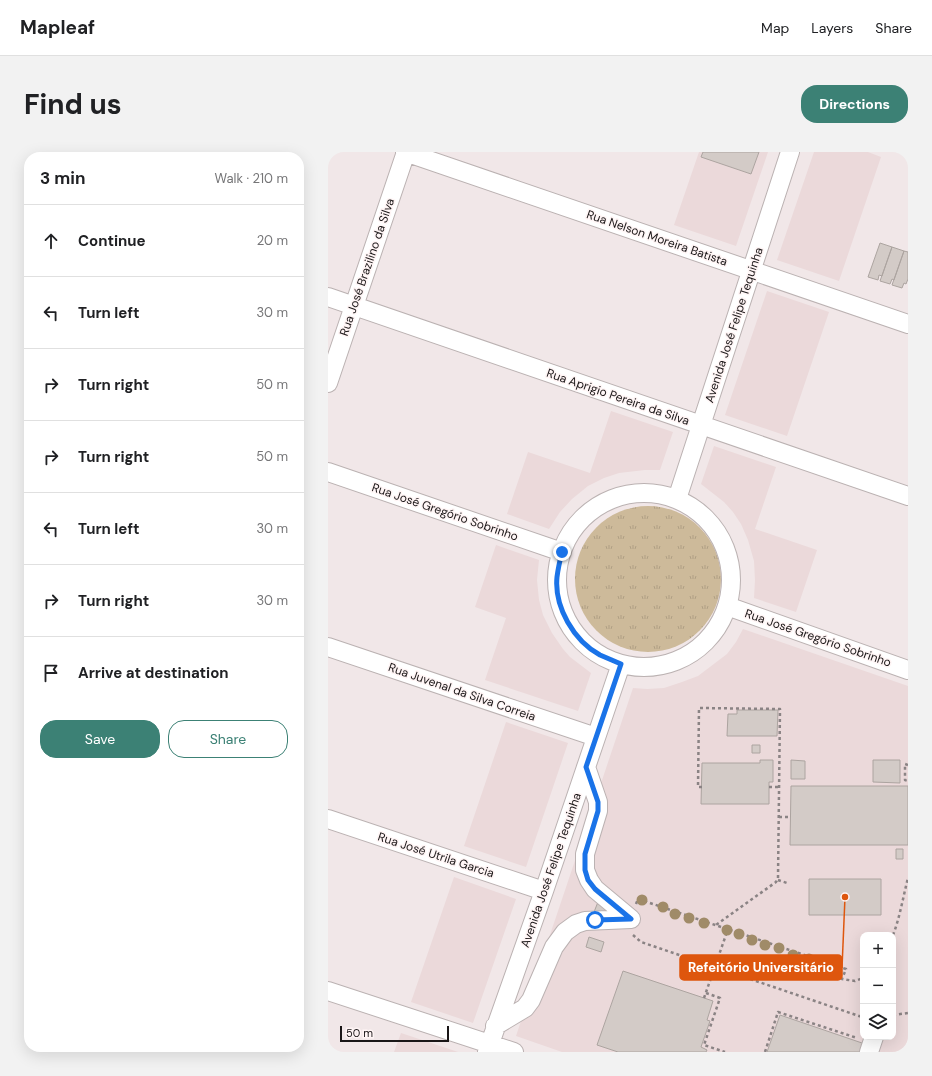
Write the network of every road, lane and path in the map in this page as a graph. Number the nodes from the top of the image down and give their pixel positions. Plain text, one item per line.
1 (406, 152) edge
2 (790, 152) edge
3 (752, 270) junction
4 (328, 297) edge
5 (354, 306) junction
6 (908, 324) edge
7 (328, 383) edge
8 (702, 425) junction
9 (328, 472) edge
10 (908, 496) edge
11 (677, 498) junction
12 (562, 552) junction
13 (727, 606) junction
14 (328, 646) edge
15 (621, 664) junction
16 (908, 670) edge
17 (596, 737) junction
18 (908, 764) edge
19 (586, 767) junction
20 (900, 772) dead end
21 (904, 772) junction
22 (908, 780) edge
23 (702, 786) dead end
24 (769, 787) dead end
25 (779, 787) junction
26 (779, 816) junction
27 (790, 816) dead end
28 (328, 819) edge
29 (908, 878) edge
30 (778, 880) junction
31 (787, 883) dead end
32 (544, 891) junction
33 (635, 909) dead end
34 (716, 925) junction
35 (728, 929) junction
36 (894, 932) edge
37 (632, 934) dead end
38 (715, 967) junction
39 (860, 979) edge
40 (328, 991) edge
41 (706, 993) junction
42 (704, 998) dead end
43 (908, 1013) edge
44 (896, 1015) edge
45 (860, 1016) edge
46 (495, 1026) junction
47 (869, 1043) edge
48 (488, 1048) edge
49 (514, 1052) edge
50 (725, 1052) edge
51 (765, 1052) edge

1 - 3 street, Rua Nelson Moreira Batista
1 - 5 street, Rua José Brazilino da Silva
2 - 3 street, Avenida José Felipe Tequinha
3 - 6 street, Rua Nelson Moreira Batista
3 - 8 street, Avenida José Felipe Tequinha
4 - 5 street, Rua Aprigio Pereira da Silva
5 - 7 street, Rua José Brazilino da Silva
5 - 8 street, Rua Aprigio Pereira da Silva
8 - 10 street, Rua Aprigio Pereira da Silva
8 - 11 street, Avenida José Felipe Tequinha
9 - 12 street, Rua José Gregório Sobrinho
11 - 12 street
11 - 13 street
12 - 15 street
13 - 15 street
13 - 16 street, Rua José Gregório Sobrinho
14 - 17 street, Rua Juvenal da Silva Correia
15 - 17 street, Avenida José Felipe Tequinha
17 - 19 street, Avenida José Felipe Tequinha
18 - 21 path
19 - 32 street, Avenida José Felipe Tequinha
19 - 46 street
20 - 21 path
21 - 22 path
23 - 25 path
24 - 25 path
25 - 26 path
26 - 27 path
26 - 30 path
28 - 32 street, Rua José Utrila Garcia
29 - 36 path
30 - 31 path
30 - 34 path
32 - 46 street, Avenida José Felipe Tequinha
33 - 34 path
34 - 35 path
35 - 38 path
35 - 39 path
37 - 38 path
38 - 41 path
38 - 45 path
40 - 48 street
41 - 42 path
41 - 50 path
43 - 44 path
46 - 48 street, Avenida José Felipe Tequinha
47 - 51 path
48 - 49 street

